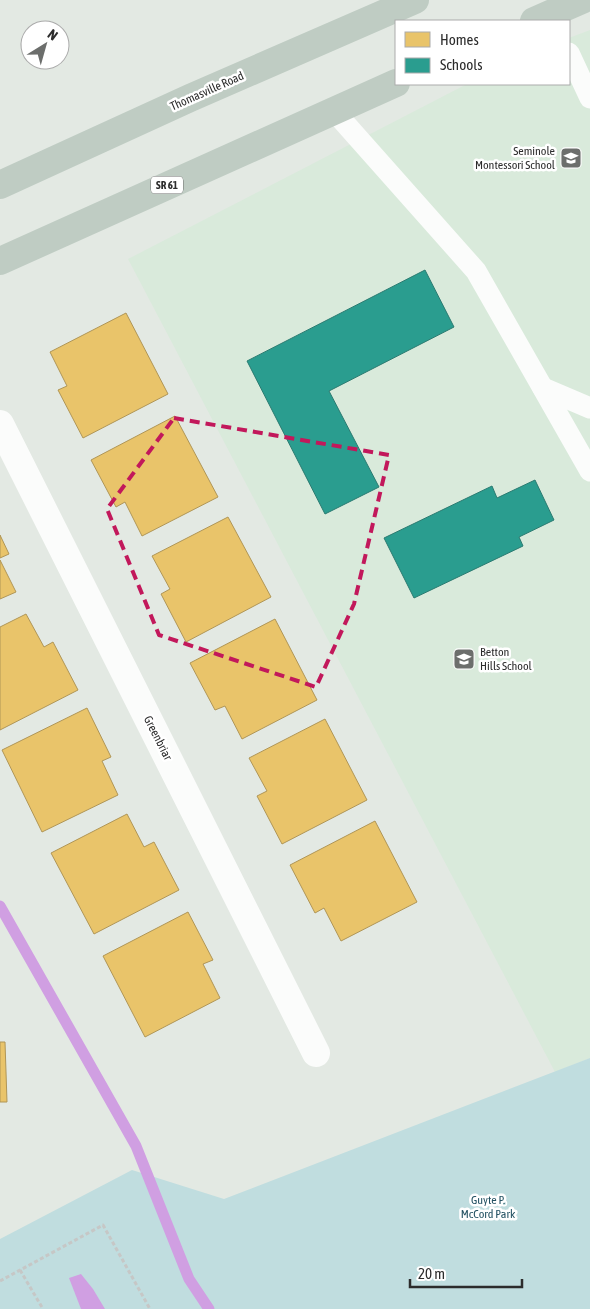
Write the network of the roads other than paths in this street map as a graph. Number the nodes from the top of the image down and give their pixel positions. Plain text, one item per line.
1 (415, 0) edge
2 (582, 0) edge
3 (545, 14) edge
4 (570, 55) edge
5 (395, 83) edge
6 (590, 98) edge
7 (334, 111) junction
8 (0, 185) edge
9 (0, 261) edge
10 (543, 388) junction
11 (590, 408) edge
12 (0, 424) edge
13 (590, 471) edge
14 (316, 1054) dead end

1 - 8 main road, Thomasville Road
2 - 3 main road
4 - 6 lane
5 - 7 main road, SR 61
7 - 9 main road, SR 61
7 - 10 lane
10 - 11 lane
10 - 13 lane
12 - 14 street, Greenbriar

